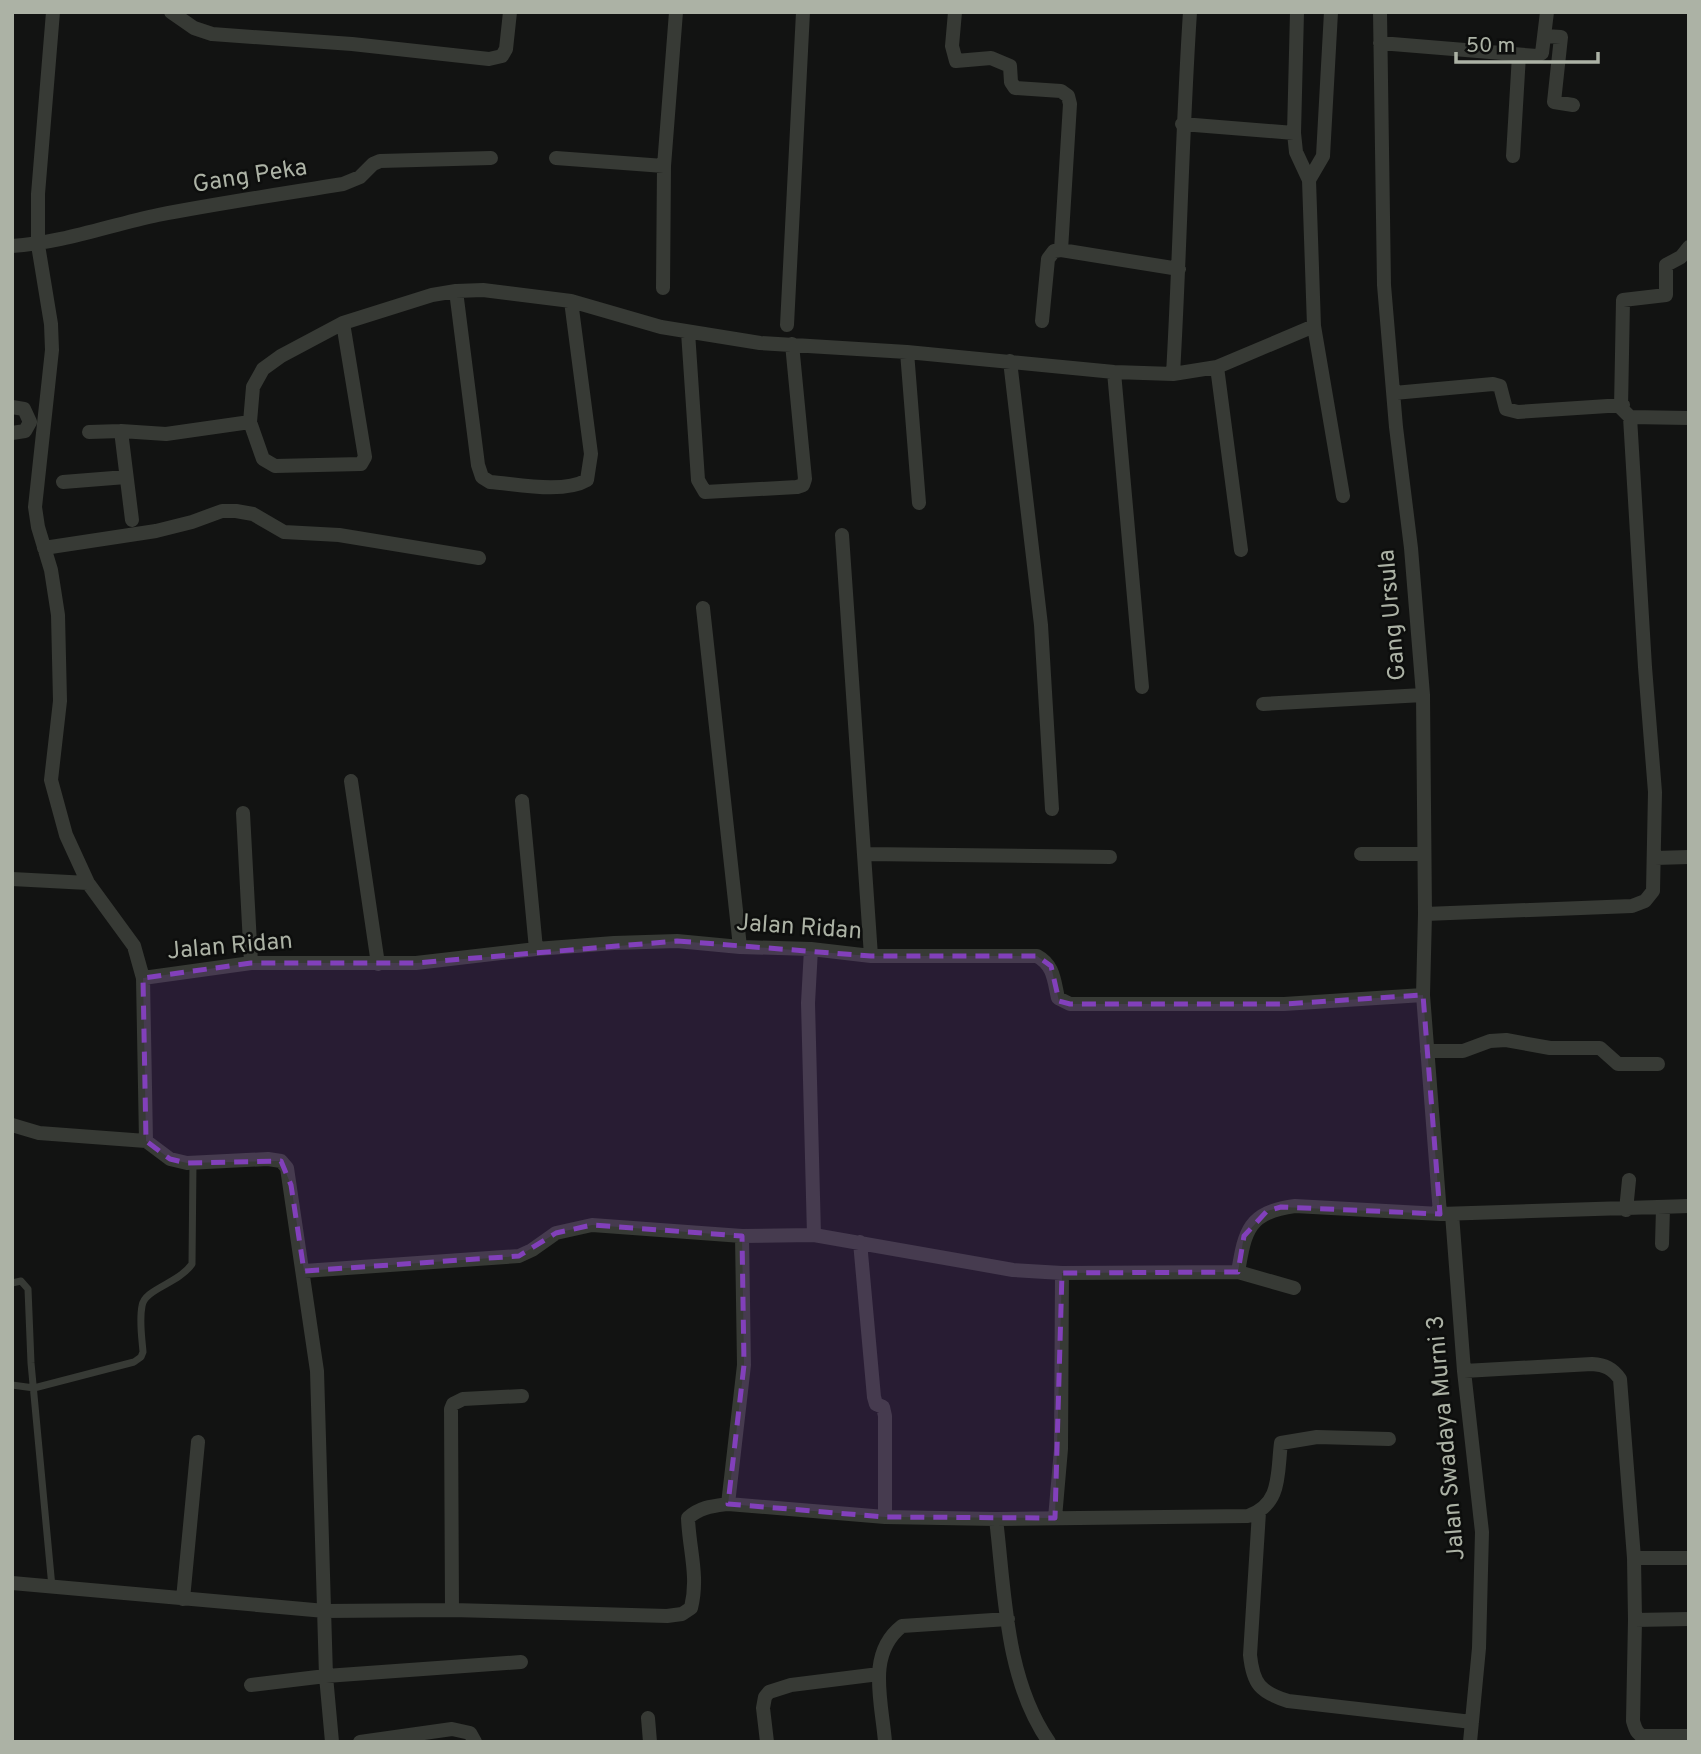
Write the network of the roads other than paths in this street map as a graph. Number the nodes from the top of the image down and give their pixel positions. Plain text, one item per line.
1 (53, 12) edge
2 (171, 12) edge
3 (510, 12) edge
4 (676, 12) edge
5 (803, 12) edge
6 (955, 12) edge
7 (1190, 12) edge
8 (1297, 12) edge
9 (1331, 12) edge
10 (1380, 12) edge
11 (1547, 12) edge
12 (1545, 36) junction
13 (1380, 43) junction
14 (1519, 55) junction
15 (1573, 105) dead end
16 (1182, 124) junction
17 (1293, 134) junction
18 (1513, 156) dead end
19 (491, 158) dead end
20 (556, 158) dead end
21 (664, 166) junction
22 (1309, 180) junction
23 (38, 245) junction
24 (12, 246) edge
25 (1689, 247) edge
26 (1062, 250) junction
27 (1179, 269) junction
28 (663, 288) dead end
29 (456, 291) junction
30 (571, 301) junction
31 (1042, 321) dead end
32 (343, 323) junction
33 (787, 325) dead end
34 (1314, 326) junction
35 (688, 332) junction
36 (792, 344) junction
37 (907, 352) junction
38 (1010, 361) junction
39 (1217, 367) junction
40 (1114, 372) junction
41 (1172, 374) junction
42 (1394, 393) junction
43 (12, 407) edge
44 (1626, 411) junction
45 (1689, 418) edge
46 (30, 422) junction
47 (250, 422) junction
48 (45, 423) junction
49 (121, 431) junction
50 (89, 432) dead end
51 (12, 433) edge
52 (126, 477) junction
53 (63, 482) dead end
54 (1343, 496) dead end
55 (919, 503) dead end
56 (132, 520) dead end
57 (842, 535) dead end
58 (44, 548) junction
59 (1241, 550) dead end
60 (479, 558) dead end
61 (703, 608) dead end
62 (1142, 687) dead end
63 (1423, 695) junction
64 (1263, 704) dead end
65 (351, 781) dead end
66 (522, 801) dead end
67 (1052, 809) dead end
68 (243, 813) dead end
69 (865, 854) junction
70 (1361, 854) dead end
71 (1424, 854) junction
72 (1110, 857) dead end
73 (1689, 857) edge
74 (1655, 858) junction
75 (12, 879) edge
76 (88, 883) junction
77 (1425, 914) junction
78 (740, 947) junction
79 (811, 949) junction
80 (536, 950) junction
81 (871, 956) junction
82 (251, 963) junction
83 (378, 964) junction
84 (143, 978) junction
85 (1423, 995) junction
86 (1427, 1051) junction
87 (1658, 1063) dead end
88 (12, 1125) edge
89 (146, 1142) junction
90 (193, 1163) junction
91 (1629, 1180) dead end
92 (1689, 1206) edge
93 (1663, 1208) junction
94 (1626, 1210) junction
95 (1446, 1214) junction
96 (814, 1235) junction
97 (742, 1236) junction
98 (860, 1242) junction
99 (1662, 1244) dead end
100 (303, 1271) junction
101 (1238, 1272) junction
102 (1062, 1273) junction
103 (12, 1283) edge
104 (1294, 1288) dead end
105 (1464, 1371) junction
106 (12, 1385) edge
107 (34, 1388) junction
108 (522, 1396) dead end
109 (1389, 1439) dead end
110 (198, 1442) dead end
111 (728, 1504) junction
112 (1259, 1512) junction
113 (885, 1517) junction
114 (1055, 1518) junction
115 (996, 1519) junction
116 (1634, 1558) junction
117 (1689, 1558) edge
118 (12, 1584) edge
119 (52, 1588) junction
120 (183, 1599) junction
121 (452, 1610) junction
122 (325, 1611) junction
123 (1008, 1619) junction
124 (1689, 1619) edge
125 (1635, 1620) junction
126 (521, 1662) dead end
127 (879, 1674) junction
128 (326, 1676) junction
129 (251, 1685) dead end
130 (648, 1718) dead end
131 (1472, 1722) junction
132 (1689, 1736) edge
133 (332, 1742) edge
134 (360, 1742) edge
135 (475, 1742) edge
136 (650, 1742) edge
137 (767, 1742) edge
138 (886, 1742) edge
139 (1049, 1742) edge
140 (1470, 1742) edge

1 - 23 street
2 - 3 street
4 - 21 street
5 - 33 street
6 - 26 street
7 - 16 street
8 - 17 street
9 - 22 street
10 - 13 street, Gang Ursula
11 - 12 street
12 - 14 street
12 - 15 street
13 - 14 street
13 - 42 street, Gang Ursula
14 - 18 street
16 - 17 street
16 - 27 street
17 - 22 street
19 - 23 street, Gang Peka
20 - 21 street
21 - 28 street
22 - 34 street
23 - 24 street, Gang Peka
23 - 48 street
25 - 44 street
26 - 27 street
26 - 31 street
27 - 41 street
29 - 30 street
29 - 30 street
29 - 32 street
30 - 35 street
32 - 47 street
32 - 47 street
34 - 39 street
34 - 54 street
35 - 36 street
35 - 36 street
36 - 37 street
37 - 38 street
37 - 55 street
38 - 40 street
38 - 67 street
39 - 41 street
39 - 59 street
40 - 41 street
40 - 62 street
42 - 44 street
42 - 63 street, Gang Ursula
43 - 46 street
44 - 45 street
44 - 74 street
46 - 48 street
46 - 51 street
47 - 49 street
48 - 58 street
49 - 50 street
49 - 52 street
52 - 53 street
52 - 56 street
57 - 69 street
58 - 60 street
58 - 76 street
61 - 78 street
63 - 64 street
63 - 71 street, Gang Ursula
65 - 83 street
66 - 80 street
68 - 82 street
69 - 72 street
69 - 81 street
70 - 71 street
71 - 77 street, Gang Ursula
73 - 74 street
74 - 77 street
75 - 76 street
76 - 84 street
77 - 85 street, Gang Ursula
78 - 79 street, Jalan Ridan
78 - 80 street, Jalan Ridan
79 - 81 street, Jalan Ridan
79 - 96 street
80 - 83 street, Jalan Ridan
81 - 85 street, Jalan Ridan
82 - 83 street, Jalan Ridan
82 - 84 street, Jalan Ridan
84 - 89 street
85 - 86 street, Gang Ursula
86 - 87 street
86 - 95 street, Gang Ursula
88 - 89 street
89 - 90 street
90 - 100 street
90 - 107 lane
91 - 94 street
92 - 93 street
93 - 94 street
93 - 99 street
94 - 95 street
95 - 101 street
95 - 105 street, Jalan Swadaya Murni 3
96 - 97 street
96 - 98 street
97 - 100 street
97 - 111 street
98 - 102 street
98 - 113 street
100 - 122 street
101 - 102 street
101 - 104 street
102 - 114 street
103 - 107 lane
105 - 116 street
105 - 131 street, Jalan Swadaya Murni 3
106 - 107 lane
107 - 119 lane
108 - 121 street
109 - 112 street
110 - 120 street
111 - 113 street
111 - 121 street
112 - 114 street
112 - 131 street
113 - 115 street
114 - 115 street
115 - 123 street
116 - 117 street
116 - 125 street
118 - 119 street
119 - 120 street
120 - 122 street
121 - 122 street
122 - 128 street
123 - 127 street
123 - 139 street
124 - 125 street
125 - 132 street
126 - 128 street
127 - 137 street
127 - 138 street
128 - 129 street
128 - 133 street
130 - 136 street
131 - 140 street, Jalan Swadaya Murni 3
134 - 135 street

